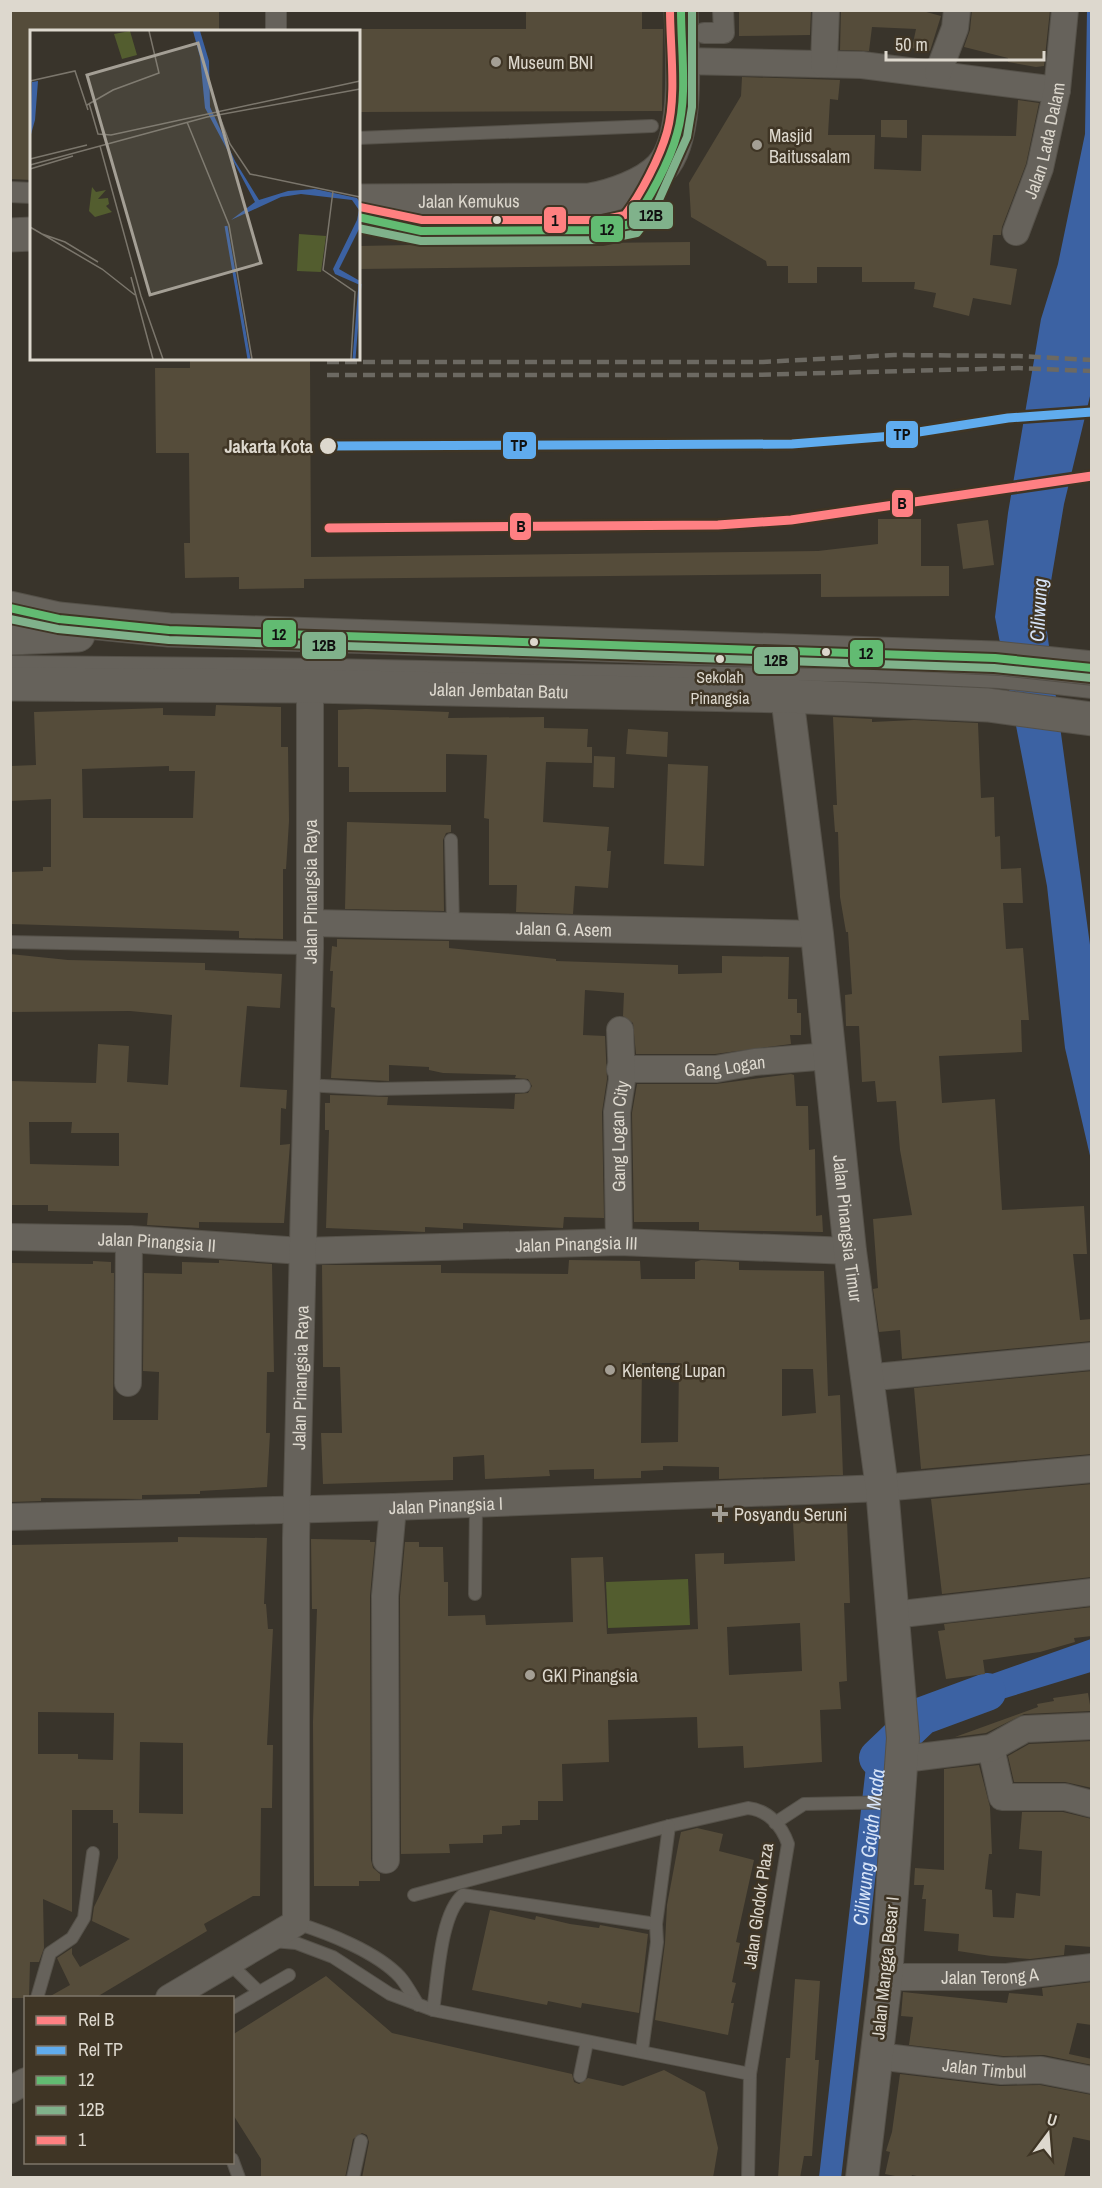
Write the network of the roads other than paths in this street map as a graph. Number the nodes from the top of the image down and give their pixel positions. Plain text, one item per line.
1 (276, 10) edge
2 (723, 10) edge
3 (826, 10) edge
4 (957, 10) edge
5 (1065, 10) edge
6 (693, 22) edge
7 (276, 30) edge
8 (682, 61) junction
9 (824, 64) junction
10 (938, 73) junction
11 (1057, 90) junction
12 (652, 126) dead end
13 (360, 138) edge
14 (660, 170) junction
15 (10, 192) edge
16 (30, 193) edge
17 (360, 201) edge
18 (360, 217) edge
19 (1016, 232) dead end
20 (30, 234) edge
21 (10, 235) edge
22 (10, 608) edge
23 (169, 630) junction
24 (10, 638) edge
25 (10, 662) edge
26 (995, 682) junction
27 (10, 684) edge
28 (310, 686) junction
29 (1083, 691) edge
30 (787, 696) junction
31 (451, 840) dead end
32 (310, 923) junction
33 (453, 926) junction
34 (817, 934) junction
35 (10, 942) edge
36 (310, 948) junction
37 (620, 1030) dead end
38 (829, 1056) junction
39 (620, 1069) junction
40 (305, 1085) junction
41 (524, 1086) dead end
42 (10, 1237) edge
43 (129, 1239) junction
44 (619, 1242) junction
45 (302, 1251) junction
46 (850, 1251) junction
47 (1092, 1356) edge
48 (866, 1378) junction
49 (128, 1383) dead end
50 (1092, 1469) edge
51 (882, 1488) junction
52 (476, 1504) junction
53 (393, 1507) junction
54 (297, 1510) junction
55 (10, 1517) edge
56 (1092, 1592) edge
57 (475, 1594) dead end
58 (893, 1615) junction
59 (1092, 1726) edge
60 (904, 1748) junction
61 (991, 1748) junction
62 (888, 1802) junction
63 (1092, 1804) edge
64 (775, 1823) junction
65 (669, 1826) junction
66 (93, 1853) dead end
67 (386, 1860) dead end
68 (414, 1895) dead end
69 (296, 1923) junction
70 (656, 1924) junction
71 (270, 1940) junction
72 (230, 1963) junction
73 (1092, 1967) edge
74 (289, 1975) dead end
75 (886, 1977) junction
76 (259, 1992) junction
77 (38, 1996) edge
78 (172, 1996) edge
79 (418, 2005) junction
80 (234, 2007) edge
81 (433, 2010) junction
82 (586, 2042) junction
83 (642, 2050) junction
84 (877, 2056) junction
85 (750, 2074) junction
86 (580, 2076) dead end
87 (1092, 2080) edge
88 (24, 2082) edge
89 (10, 2090) edge
90 (361, 2141) dead end
91 (353, 2178) edge
92 (748, 2178) edge
93 (862, 2178) edge

1 - 7 street
2 - 6 street
3 - 9 street
4 - 10 street
5 - 11 street, Jalan Lada Dalam
6 - 8 main road
8 - 9 street
8 - 14 main road
9 - 10 street
10 - 11 street
11 - 19 street, Jalan Lada Dalam
12 - 13 lane
14 - 17 main road, Jalan Kemukus
14 - 18 lane
15 - 16 street
20 - 21 main road
22 - 23 main road
23 - 24 main road
23 - 26 main road
25 - 26 lane
26 - 29 main road
26 - 29 main road
26 - 30 main road, Jalan Jembatan Batu
27 - 28 main road, Jalan Jembatan Batu
28 - 30 main road, Jalan Jembatan Batu
28 - 32 street, Jalan Pinangsia Raya
30 - 34 street, Jalan Pinangsia Timur
31 - 33 lane
32 - 33 street, Jalan G. Asem
32 - 36 street, Jalan Pinangsia Raya
33 - 34 street, Jalan G. Asem
34 - 38 street, Jalan Pinangsia Timur
35 - 36 lane
36 - 40 street, Jalan Pinangsia Raya
37 - 39 street, Gang Logan City
38 - 39 street, Gang Logan
38 - 46 street, Jalan Pinangsia Timur
39 - 44 street, Gang Logan City
40 - 41 lane
40 - 45 street, Jalan Pinangsia Raya
42 - 43 street, Jalan Pinangsia II
43 - 45 street, Jalan Pinangsia II
43 - 49 street
44 - 45 street, Jalan Pinangsia III
44 - 46 street, Jalan Pinangsia III
45 - 54 street, Jalan Pinangsia Raya
46 - 48 street, Jalan Pinangsia Timur
47 - 48 street
48 - 51 street, Jalan Pinangsia Timur
50 - 51 street, Jalan Pinangsia I
51 - 52 street, Jalan Pinangsia I
51 - 58 street, Jalan Pinangsia Timur
52 - 53 street, Jalan Pinangsia I
52 - 57 lane
53 - 54 street, Jalan Pinangsia I
53 - 67 street
54 - 55 street, Jalan Pinangsia I
54 - 69 street, Jalan Pinangsia Raya
56 - 58 street
58 - 60 street, Jalan Pinangsia Timur
59 - 61 street
60 - 61 street
60 - 62 street, Jalan Mangga Besar I
61 - 63 street
62 - 64 lane
62 - 75 street, Jalan Mangga Besar I
64 - 65 lane, Jalan Glodok Plaza
64 - 85 lane, Jalan Glodok Plaza
65 - 68 lane, Jalan Glodok Plaza
65 - 70 lane
66 - 77 lane
69 - 71 street
69 - 79 lane
70 - 81 lane
70 - 83 lane
71 - 72 street
71 - 79 lane
72 - 76 lane
72 - 78 street
73 - 75 street, Jalan Terong A
74 - 76 lane
75 - 84 street, Jalan Mangga Besar I
76 - 80 lane
79 - 81 lane
81 - 82 lane
82 - 83 lane
82 - 86 lane
83 - 85 lane
84 - 87 street, Jalan Timbul
84 - 93 street, Jalan Mangga Besar I
85 - 92 lane, Jalan Glodok Plaza
88 - 89 street
90 - 91 lane

